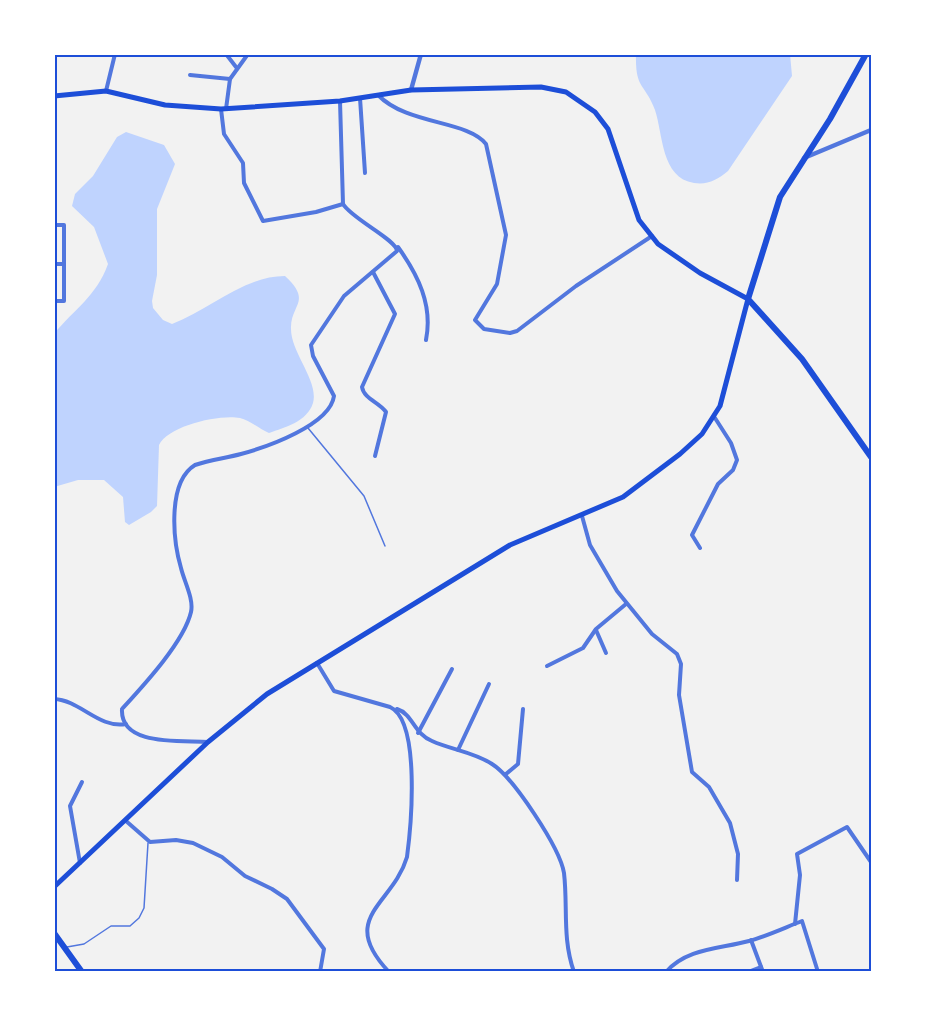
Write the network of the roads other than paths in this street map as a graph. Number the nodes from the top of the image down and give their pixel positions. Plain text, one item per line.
1 (116, 54) edge
2 (226, 54) edge
3 (248, 54) edge
4 (421, 54) edge
5 (866, 54) edge
6 (236, 67) junction
7 (190, 75) dead end
8 (230, 79) junction
9 (411, 90) junction
10 (106, 91) junction
11 (378, 95) junction
12 (54, 96) edge
13 (360, 98) junction
14 (340, 101) junction
15 (224, 109) junction
16 (871, 130) edge
17 (802, 159) junction
18 (365, 172) dead end
19 (343, 204) junction
20 (54, 225) edge
21 (652, 236) junction
22 (397, 247) junction
23 (54, 264) edge
24 (64, 264) junction
25 (373, 272) junction
26 (748, 299) junction
27 (54, 301) edge
28 (426, 340) dead end
29 (715, 418) junction
30 (306, 427) junction
31 (375, 456) dead end
32 (871, 457) edge
33 (582, 516) junction
34 (385, 546) dead end
35 (700, 548) dead end
36 (626, 604) junction
37 (596, 629) junction
38 (606, 653) dead end
39 (317, 662) junction
40 (547, 666) dead end
41 (452, 669) dead end
42 (489, 684) dead end
43 (54, 699) edge
44 (394, 709) junction
45 (523, 709) dead end
46 (126, 724) junction
47 (418, 734) junction
48 (208, 742) junction
49 (458, 750) junction
50 (506, 774) junction
51 (82, 782) dead end
52 (126, 821) junction
53 (149, 841) junction
54 (871, 862) edge
55 (80, 864) junction
56 (737, 880) dead end
57 (54, 887) edge
58 (795, 924) junction
59 (54, 933) edge
60 (751, 940) junction
61 (63, 948) junction
62 (762, 970) edge
63 (82, 972) edge
64 (320, 972) edge
65 (389, 972) edge
66 (574, 972) edge
67 (666, 972) edge
68 (748, 972) edge
69 (818, 972) edge

1 - 10 street
2 - 6 street
3 - 6 street
4 - 9 street
5 - 17 main road
6 - 8 street
7 - 8 street
8 - 15 street
9 - 11 main road
9 - 21 main road
10 - 12 main road
10 - 15 main road
11 - 13 main road
11 - 21 street
13 - 14 main road
13 - 18 street
14 - 15 main road
14 - 19 street
15 - 19 street
16 - 17 street
17 - 26 main road
19 - 22 street
20 - 24 street
21 - 26 main road
22 - 25 street
22 - 28 street
23 - 24 street
24 - 27 street
25 - 30 street
25 - 31 street
26 - 29 main road
26 - 32 main road
29 - 33 main road
29 - 35 street
30 - 34 lane
30 - 46 street
33 - 36 street
33 - 39 main road
36 - 37 street
36 - 56 street
37 - 38 street
37 - 40 street
39 - 44 street
39 - 48 main road
41 - 47 street
42 - 49 street
43 - 46 street
44 - 47 street
44 - 65 street
45 - 50 street
46 - 48 street
47 - 49 street
48 - 52 main road
49 - 50 street
50 - 66 street
51 - 55 street
52 - 53 street
52 - 55 main road
53 - 61 lane
53 - 64 street
54 - 58 street
55 - 57 main road
58 - 60 street
58 - 69 street
59 - 61 main road
60 - 62 street
60 - 67 street
61 - 63 main road
62 - 68 street

